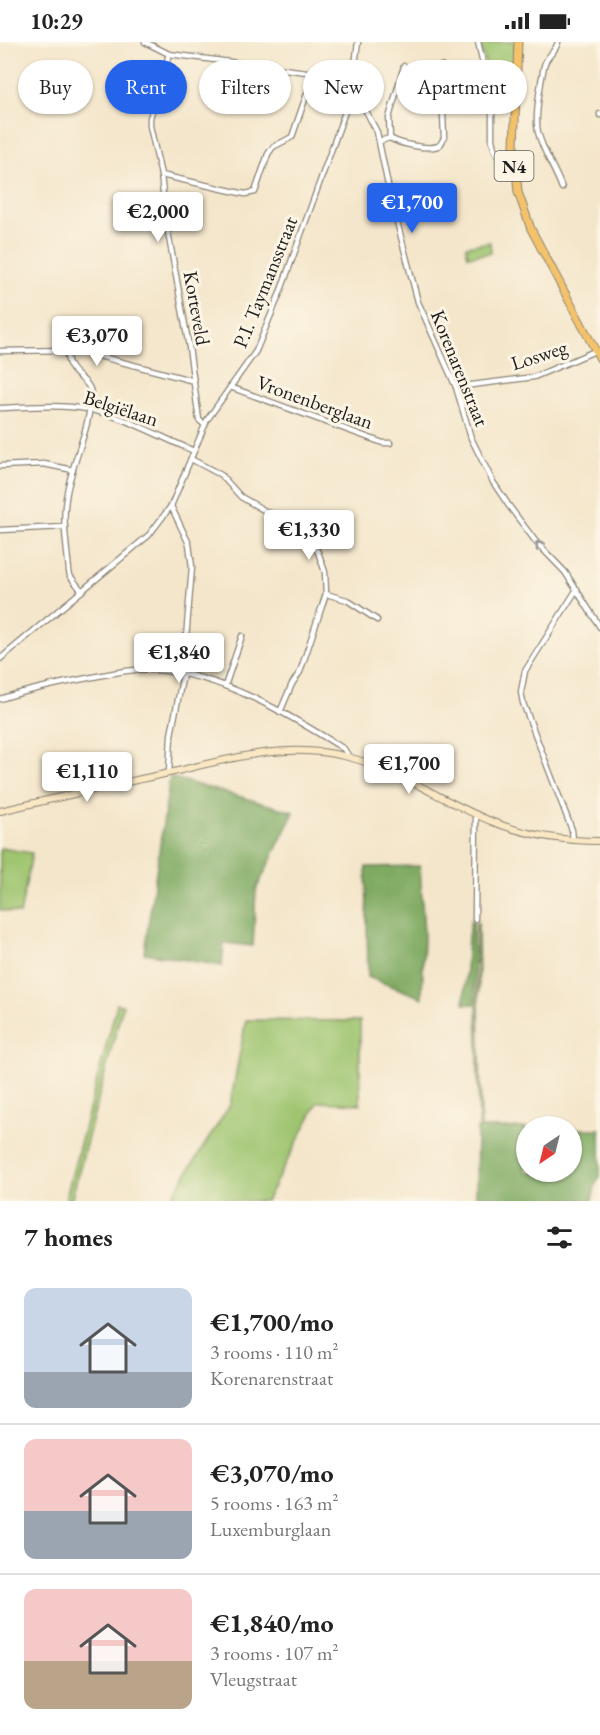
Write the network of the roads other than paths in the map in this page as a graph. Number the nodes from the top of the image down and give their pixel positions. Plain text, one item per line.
1 (145, 42) edge
2 (358, 42) edge
3 (478, 42) edge
4 (518, 42) edge
5 (558, 42) edge
6 (156, 45) edge
7 (169, 54) junction
8 (356, 60) edge
9 (303, 72) edge
10 (396, 94) edge
11 (303, 105) edge
12 (344, 114) edge
13 (367, 114) edge
14 (443, 114) edge
15 (390, 138) junction
16 (380, 141) junction
17 (161, 175) junction
18 (515, 176) junction
19 (562, 188) dead end
20 (68, 350) junction
21 (0, 351) edge
22 (595, 351) junction
23 (600, 359) edge
24 (194, 381) junction
25 (230, 387) junction
26 (456, 387) junction
27 (0, 408) edge
28 (89, 410) junction
29 (205, 425) junction
30 (390, 443) dead end
31 (194, 451) junction
32 (191, 459) junction
33 (0, 466) edge
34 (73, 470) junction
35 (171, 506) junction
36 (64, 528) junction
37 (0, 530) edge
38 (577, 589) junction
39 (82, 591) junction
40 (326, 594) junction
41 (377, 621) dead end
42 (600, 627) edge
43 (242, 636) dead end
44 (0, 659) edge
45 (183, 674) junction
46 (225, 686) junction
47 (0, 699) edge
48 (280, 712) junction
49 (349, 757) junction
50 (169, 772) junction
51 (0, 811) edge
52 (476, 814) junction
53 (573, 840) junction
54 (600, 841) edge
55 (475, 919) dead end

1 - 6 street
2 - 8 street, P.I. Taymansstraat
3 - 18 street
4 - 18 main road, N4
5 - 19 street
6 - 7 street
7 - 9 street
7 - 17 street, Korteveld
10 - 15 street
11 - 17 street
12 - 25 street, P.I. Taymansstraat
13 - 16 street, Korenarenstraat
14 - 15 street
15 - 16 street
16 - 26 street, Korenarenstraat
17 - 24 street, Korteveld
18 - 22 main road, N4
20 - 21 street
20 - 24 street
20 - 28 street
22 - 23 main road, N4
22 - 26 street, Losweg
24 - 29 street, Korteveld
25 - 29 street, P.I. Taymansstraat
25 - 30 street, Vronenberglaan
38 -> 26 street, Korenarenstraat
27 - 28 street, Belgiëlaan
28 - 31 street, Belgiëlaan
28 - 34 street
29 - 31 street, P.I. Taymansstraat
31 - 32 street, P.I. Taymansstraat
32 - 35 street, P.I. Taymansstraat
32 - 40 street
33 - 34 street
34 - 36 street
35 - 39 street, P.I. Taymansstraat
35 - 45 street
36 - 37 street
36 - 39 street
38 - 42 street, Korenarenstraat
38 - 53 street
39 - 44 street, P.I. Taymansstraat
40 - 41 street
40 - 48 street
43 - 46 street
45 - 46 street
45 - 47 street
45 - 50 street
46 - 48 street
48 - 49 street
49 - 50 street
49 - 52 street
50 - 51 street
52 - 53 street
52 - 55 street
53 - 54 street

